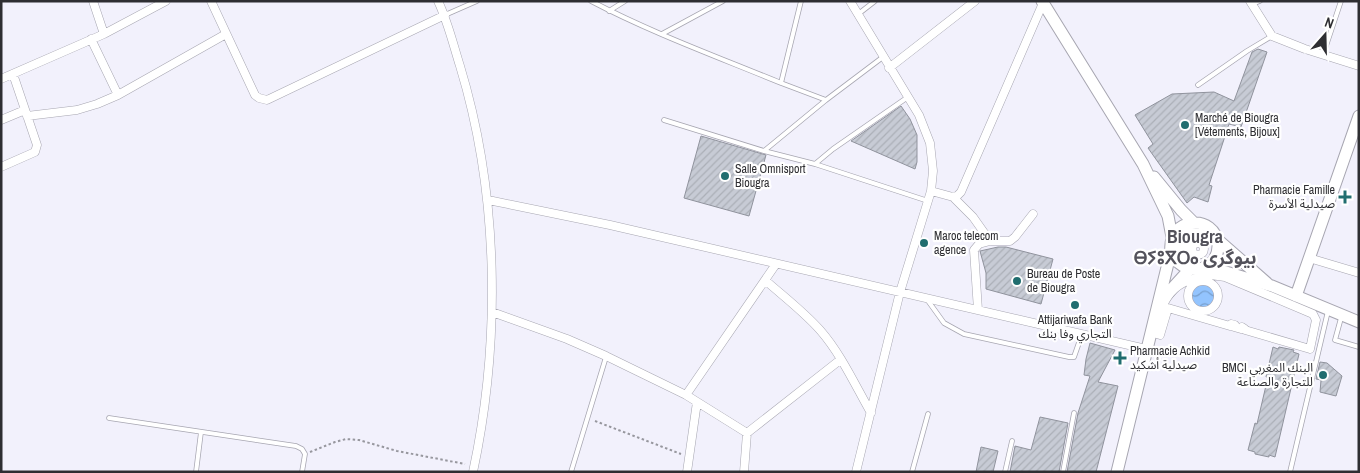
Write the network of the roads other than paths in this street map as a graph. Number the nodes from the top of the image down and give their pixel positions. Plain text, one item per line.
1 (94, 1) edge
2 (166, 1) edge
3 (211, 1) edge
4 (438, 1) edge
5 (476, 1) edge
6 (591, 1) edge
7 (625, 1) edge
8 (722, 1) edge
9 (801, 1) edge
10 (850, 1) edge
11 (875, 1) edge
12 (975, 1) edge
13 (1334, 1) edge
14 (1043, 2) edge
15 (1254, 2) edge
16 (1341, 2) edge
17 (609, 11) junction
18 (445, 15) junction
19 (857, 15) junction
20 (104, 34) junction
21 (226, 34) junction
22 (662, 34) junction
23 (1272, 36) junction
24 (91, 39) junction
25 (1323, 55) junction
26 (883, 57) junction
27 (1359, 66) edge
28 (889, 68) junction
29 (13, 74) junction
30 (1, 79) edge
31 (781, 83) junction
32 (1198, 85) dead end
33 (118, 95) junction
34 (908, 96) junction
35 (826, 100) junction
36 (26, 113) junction
37 (1359, 116) edge
38 (1, 120) edge
39 (664, 120) dead end
40 (764, 151) junction
41 (815, 164) junction
42 (1144, 164) junction
43 (1, 167) edge
44 (930, 191) junction
45 (953, 197) junction
46 (488, 200) junction
47 (928, 201) junction
48 (1033, 214) dead end
49 (1194, 223) junction
50 (1172, 237) junction
51 (1217, 239) junction
52 (990, 241) junction
53 (1189, 246) joint
54 (1171, 251) junction
55 (1309, 258) junction
56 (776, 264) junction
57 (1206, 266) junction
58 (1190, 269) junction
59 (1359, 274) edge
60 (765, 280) junction
61 (1272, 286) junction
62 (900, 292) junction
63 (1296, 296) junction
64 (926, 298) junction
65 (1157, 305) junction
66 (978, 310) junction
67 (1328, 310) junction
68 (492, 312) junction
69 (1342, 316) junction
70 (1359, 322) edge
71 (1230, 326) joint
72 (1082, 334) junction
73 (1359, 347) edge
74 (1146, 349) junction
75 (606, 356) junction
76 (840, 360) junction
77 (686, 395) junction
78 (697, 402) junction
79 (871, 413) junction
80 (1074, 413) dead end
81 (928, 414) dead end
82 (110, 418) dead end
83 (201, 432) junction
84 (747, 433) junction
85 (1012, 441) dead end
86 (474, 469) edge
87 (196, 472) edge
88 (302, 472) edge
89 (571, 472) edge
90 (687, 472) edge
91 (744, 472) edge
92 (856, 472) edge
93 (912, 472) edge
94 (1006, 472) edge
95 (1063, 472) edge
96 (1117, 472) edge
97 (1290, 472) edge

1 - 20 street
2 - 20 street
3 - 21 street
4 - 18 street
5 - 18 lane
6 - 17 lane
7 - 17 lane
8 - 22 lane
9 - 31 lane
10 - 19 street
11 - 19 lane
12 - 28 street
13 - 16 lane
14 - 42 main road
14 - 45 street
15 - 23 street
16 - 25 lane
17 - 22 lane
18 - 21 street
18 - 46 street
19 - 26 street
20 - 24 street
21 - 33 street
22 - 31 lane
23 - 25 street
23 - 32 lane
24 - 29 street
24 - 33 street
25 - 27 street
26 - 28 street
26 - 35 lane
28 - 34 street
29 - 30 street
29 - 36 street
31 - 35 lane
33 - 36 street
34 - 41 lane
34 - 44 street
35 - 40 lane
36 - 38 street
36 - 43 street
37 - 55 main road
39 - 40 lane
40 - 41 lane
41 - 47 lane
42 - 49 main road
42 - 50 main road
44 - 45 street
44 - 47 street
45 - 52 street
46 - 56 street
46 - 68 street
47 - 62 street
48 - 52 street
49 - 50 main road
49 - 51 main road
50 - 54 main road
51 - 57 main road
51 - 61 main road
52 - 66 street
53 - 53 street
54 - 58 main road
54 - 65 main road
55 - 59 street
55 - 63 main road
56 - 60 street
56 - 62 street
57 - 58 main road
57 - 61 main road
58 - 65 main road
60 - 76 street
60 - 77 street
61 - 63 main road
62 - 64 street
62 - 79 street
63 - 67 main road
64 - 66 street
64 - 72 lane
65 - 74 main road
66 - 72 street
67 - 69 main road
67 - 97 lane
68 - 75 street
68 - 86 street
69 - 70 main road
69 - 73 lane
71 - 71 street
72 - 74 street
74 - 96 main road
75 - 77 street
75 - 89 lane
76 - 79 street
76 - 84 street
77 - 78 street
78 - 84 street
78 - 90 street
79 - 92 street
80 - 95 lane
81 - 93 lane
82 - 83 lane
83 - 87 lane
83 - 88 lane
84 - 91 street
85 - 94 lane

